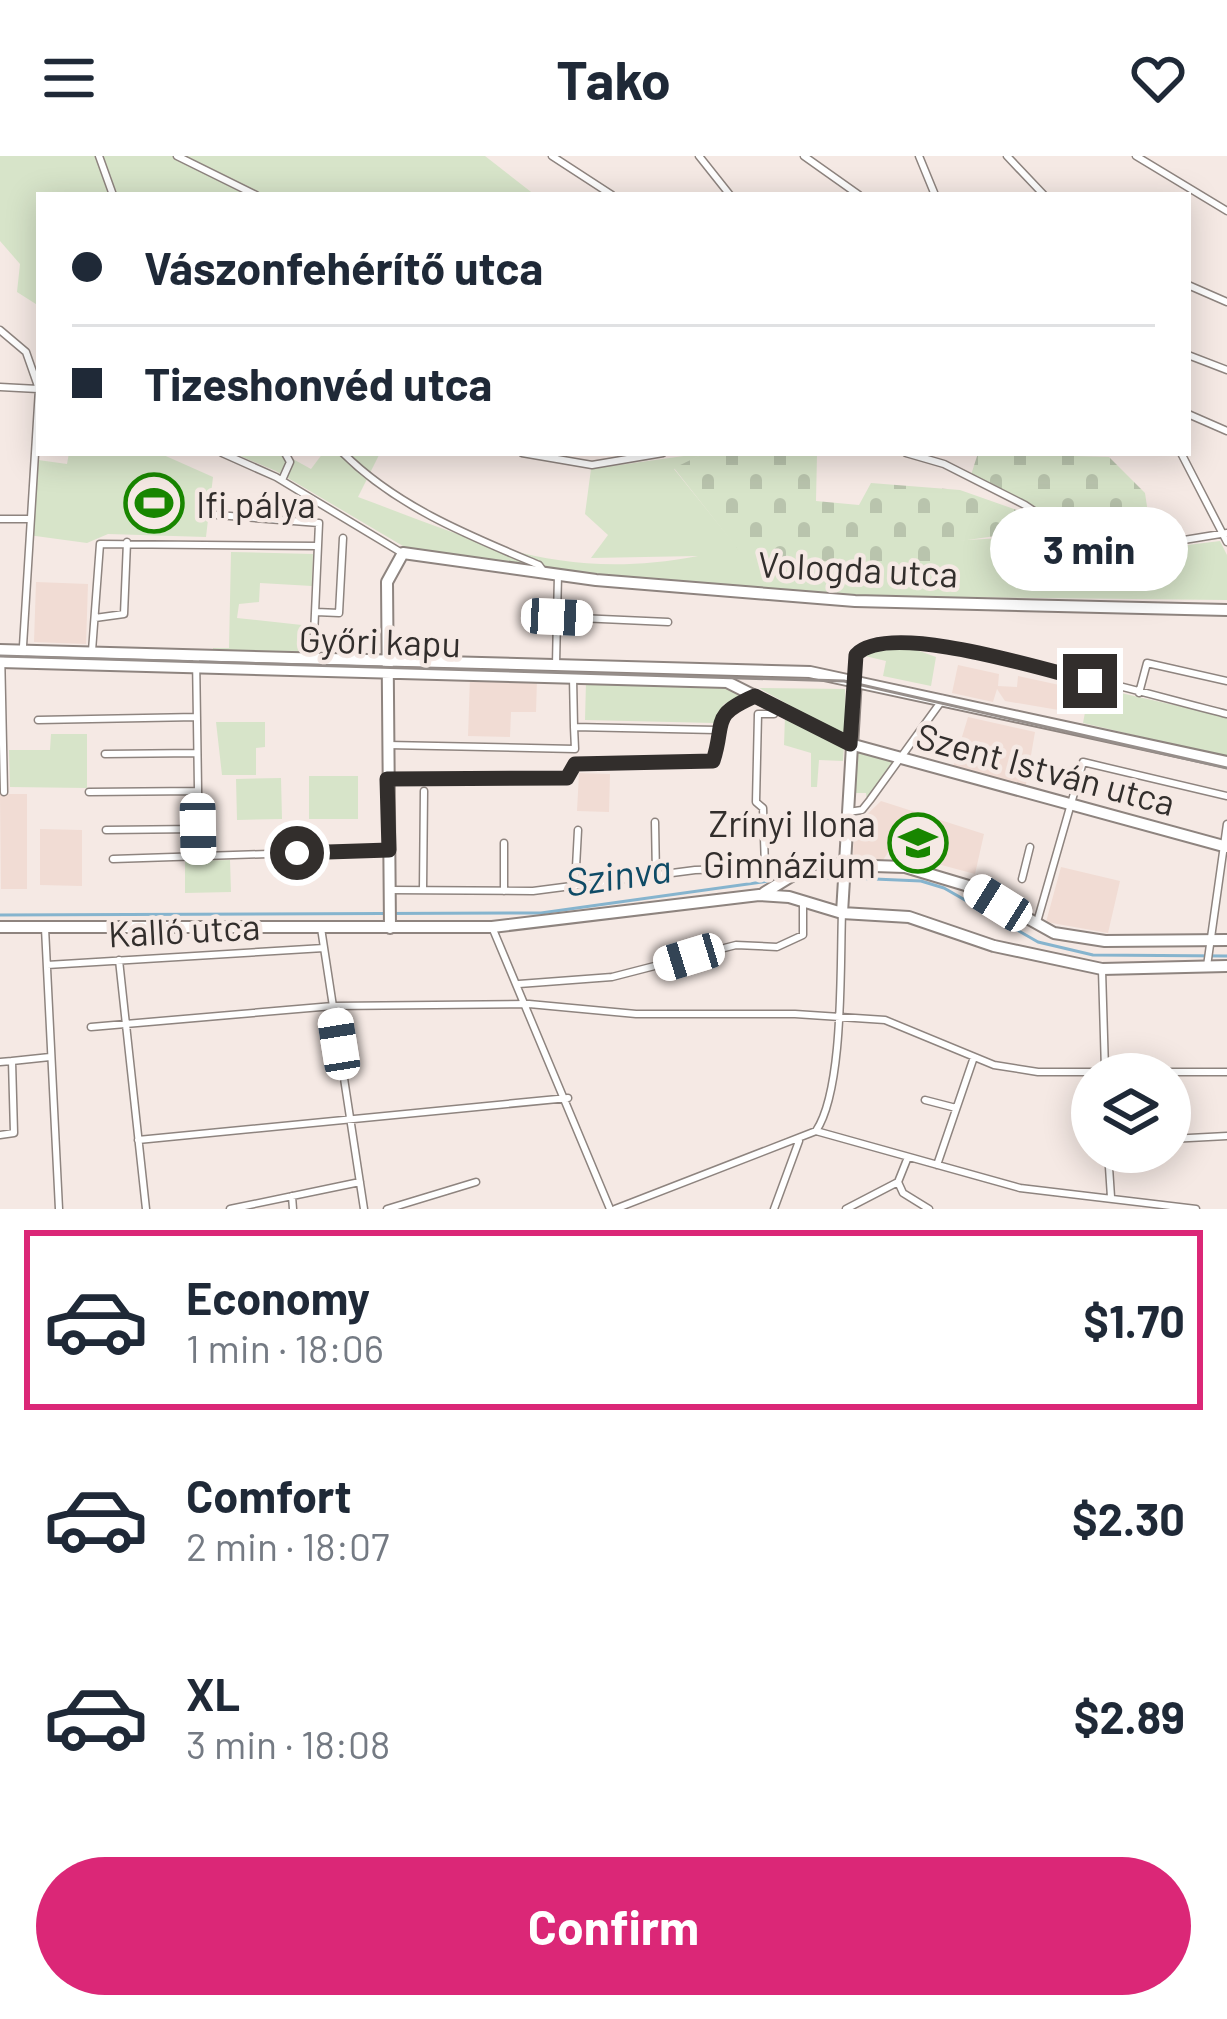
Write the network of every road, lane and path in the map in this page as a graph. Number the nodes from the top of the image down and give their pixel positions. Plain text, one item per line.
1 (99, 156) edge
2 (177, 156) edge
3 (552, 156) edge
4 (700, 156) edge
5 (804, 156) edge
6 (919, 156) edge
7 (1006, 156) edge
8 (1136, 156) edge
9 (112, 192) edge
10 (250, 192) edge
11 (607, 192) edge
12 (728, 192) edge
13 (855, 192) edge
14 (934, 192) edge
15 (1041, 192) edge
16 (1227, 212) edge
17 (1191, 286) edge
18 (1227, 302) edge
19 (0, 330) edge
20 (1191, 356) edge
21 (1227, 370) edge
22 (36, 380) edge
23 (0, 387) edge
24 (36, 388) edge
25 (1191, 415) edge
26 (1227, 431) edge
27 (36, 432) edge
28 (229, 456) edge
29 (286, 456) edge
30 (346, 456) edge
31 (601, 456) edge
32 (640, 456) edge
33 (916, 456) edge
34 (1182, 456) edge
35 (564, 457) edge
36 (601, 465) junction
37 (282, 480) junction
38 (218, 515) dead end
39 (0, 519) edge
40 (30, 519) junction
41 (1226, 537) edge
42 (343, 538) dead end
43 (128, 542) junction
44 (318, 546) junction
45 (403, 553) junction
46 (551, 574) junction
47 (1227, 610) edge
48 (315, 612) junction
49 (557, 617) junction
50 (95, 618) junction
51 (668, 622) dead end
52 (387, 630) junction
53 (0, 650) edge
54 (92, 652) junction
55 (22, 656) junction
56 (313, 658) junction
57 (363, 659) junction
58 (196, 660) junction
59 (1, 662) edge
60 (388, 665) junction
61 (556, 671) junction
62 (573, 672) junction
63 (856, 679) junction
64 (1227, 681) edge
65 (1139, 693) junction
66 (755, 696) junction
67 (943, 698) junction
68 (778, 708) junction
69 (1227, 714) edge
70 (197, 717) junction
71 (38, 719) dead end
72 (574, 727) junction
73 (717, 730) junction
74 (850, 744) junction
75 (388, 745) junction
76 (575, 749) junction
77 (197, 753) junction
78 (105, 754) dead end
79 (902, 759) junction
80 (1227, 762) edge
81 (575, 764) junction
82 (387, 779) junction
83 (198, 791) junction
84 (424, 791) dead end
85 (4, 792) dead end
86 (89, 792) dead end
87 (1227, 796) edge
88 (1070, 808) junction
89 (848, 812) junction
90 (655, 822) dead end
91 (1227, 824) edge
92 (198, 829) junction
93 (106, 830) dead end
94 (578, 830) dead end
95 (504, 843) dead end
96 (1030, 847) dead end
97 (1225, 847) edge
98 (389, 850) junction
99 (199, 856) junction
100 (113, 859) dead end
101 (765, 867) junction
102 (797, 869) junction
103 (845, 872) junction
104 (658, 877) junction
105 (1022, 879) dead end
106 (575, 887) junction
107 (423, 890) junction
108 (504, 891) junction
109 (759, 895) junction
110 (390, 897) junction
111 (803, 900) junction
112 (842, 913) junction
113 (390, 923) junction
114 (510, 925) junction
115 (1036, 926) junction
116 (0, 927) edge
117 (492, 927) junction
118 (45, 928) junction
119 (321, 928) junction
120 (1208, 940) junction
121 (1227, 940) edge
122 (501, 946) junction
123 (324, 948) junction
124 (119, 960) junction
125 (47, 965) junction
126 (1207, 966) junction
127 (1227, 966) edge
128 (1102, 969) junction
129 (519, 984) junction
130 (529, 1004) junction
131 (333, 1006) junction
132 (838, 1016) junction
133 (126, 1024) junction
134 (91, 1027) dead end
135 (1104, 1053) edge
136 (51, 1057) junction
137 (974, 1057) junction
138 (12, 1061) junction
139 (0, 1062) edge
140 (1071, 1072) edge
141 (1191, 1072) edge
142 (1227, 1072) edge
143 (568, 1099) junction
144 (925, 1100) dead end
145 (956, 1108) junction
146 (350, 1120) junction
147 (816, 1131) junction
148 (0, 1135) edge
149 (1227, 1136) edge
150 (1191, 1138) edge
151 (138, 1140) junction
152 (799, 1142) junction
153 (908, 1157) junction
154 (937, 1165) junction
155 (1109, 1173) edge
156 (360, 1182) junction
157 (476, 1182) dead end
158 (898, 1182) junction
159 (292, 1196) junction
160 (1111, 1197) junction
161 (1161, 1207) edge
162 (59, 1209) edge
163 (146, 1209) edge
164 (230, 1209) edge
165 (293, 1209) edge
166 (364, 1209) edge
167 (387, 1209) edge
168 (612, 1209) edge
169 (774, 1209) edge
170 (846, 1209) edge
171 (929, 1209) edge
172 (1196, 1209) edge

1 - 9 street
2 - 10 street
3 - 11 street
4 - 12 street
5 - 13 street
6 - 14 street
7 - 15 street
8 - 16 street
17 - 18 street
19 - 22 street
20 - 21 street
23 - 24 street
25 - 26 street
27 - 40 street
28 - 37 street
29 - 37 street
30 - 46 street
31 - 36 street
32 - 36 street
33 - 41 street
34 - 41 street
35 - 36 street
37 - 45 street
38 - 44 street
39 - 40 street
40 - 55 street
42 - 48 street
43 - 44 street
43 - 50 street
43 - 50 street
44 - 48 street
45 - 46 street, Vologda utca
45 - 52 street
46 - 47 street, Vologda utca
46 - 49 street
48 - 56 street
49 - 51 street
49 - 61 street
50 - 54 street
52 - 57 street
52 - 60 street
53 - 55 street, Győri kapu
53 - 59 street
54 - 55 street, Győri kapu
54 - 58 street, Győri kapu
55 - 58 street, Győri kapu
55 - 59 street, Győri kapu
56 - 57 street, Győri kapu
56 - 58 street, Győri kapu
57 - 60 street, Győri kapu
58 - 60 street, Győri kapu
58 - 70 street
59 - 85 street
60 - 61 street, Győri kapu
60 - 75 street
61 - 62 street, Győri kapu
62 - 63 street, Győri kapu
62 - 66 street, Győri kapu
62 - 72 street
63 - 65 street
63 - 67 street, Győri kapu
63 - 74 street
64 - 65 street
65 - 69 street
66 - 68 street, Győri kapu
66 - 73 street
67 - 79 street
67 - 80 street, Győri kapu
68 - 74 street, Szent István utca
68 - 101 street
70 - 71 street
70 - 77 street
72 - 73 street
72 - 76 street
73 - 81 street
74 - 79 street, Szent István utca
74 - 89 street
75 - 76 street
75 - 82 street
76 - 81 street
77 - 78 street
77 - 83 street
79 - 88 street, Szent István utca
79 - 89 street
81 - 82 street
82 - 98 street
83 - 86 street
83 - 92 street
84 - 107 street
87 - 88 street
88 - 97 street, Szent István utca
88 - 115 street
89 - 103 street
90 - 104 street
91 - 97 street
92 - 93 street
92 - 99 street
94 - 106 street
95 - 108 street
96 - 105 street
97 - 120 street
98 - 99 street
98 - 110 street
99 - 100 street
101 - 102 street
101 - 104 street
102 - 103 street
102 - 109 street
103 - 112 street
103 - 115 street
104 - 106 street
106 - 108 street
107 - 108 street
107 - 110 street
109 - 111 street
109 - 114 street
110 - 113 street
111 - 112 street
111 - 129 street
112 - 128 street
112 - 132 street
113 - 117 street
113 - 119 street
114 - 117 street
114 - 122 street
115 - 120 street
116 - 118 street
117 - 122 street
118 - 119 street
118 - 125 street
119 - 123 street
120 - 121 street
120 - 126 street
122 - 129 street
123 - 124 street, Kalló utca
123 - 131 street
124 - 125 street, Kalló utca
124 - 133 street
125 - 136 street
126 - 127 street
126 - 128 street
128 - 135 street
129 - 130 street
130 - 131 street
130 - 132 street
130 - 143 street
131 - 133 street
131 - 146 street
132 - 137 street
132 - 147 street
133 - 134 street
133 - 151 street
136 - 138 street
136 - 162 street
137 - 140 street
137 - 145 street
138 - 139 street
138 - 148 street
141 - 142 street
143 - 146 street
143 - 168 street
144 - 145 street
145 - 154 street
146 - 151 street
146 - 156 street
147 - 152 street
147 - 153 street
149 - 150 street
151 - 163 street
152 - 168 street
152 - 169 street
153 - 154 street
153 - 158 street
154 - 160 street
155 - 160 street
156 - 159 street
156 - 166 street
157 - 167 street
158 - 170 street
158 - 171 street
159 - 164 street
159 - 165 street
160 - 161 street
161 - 172 street

